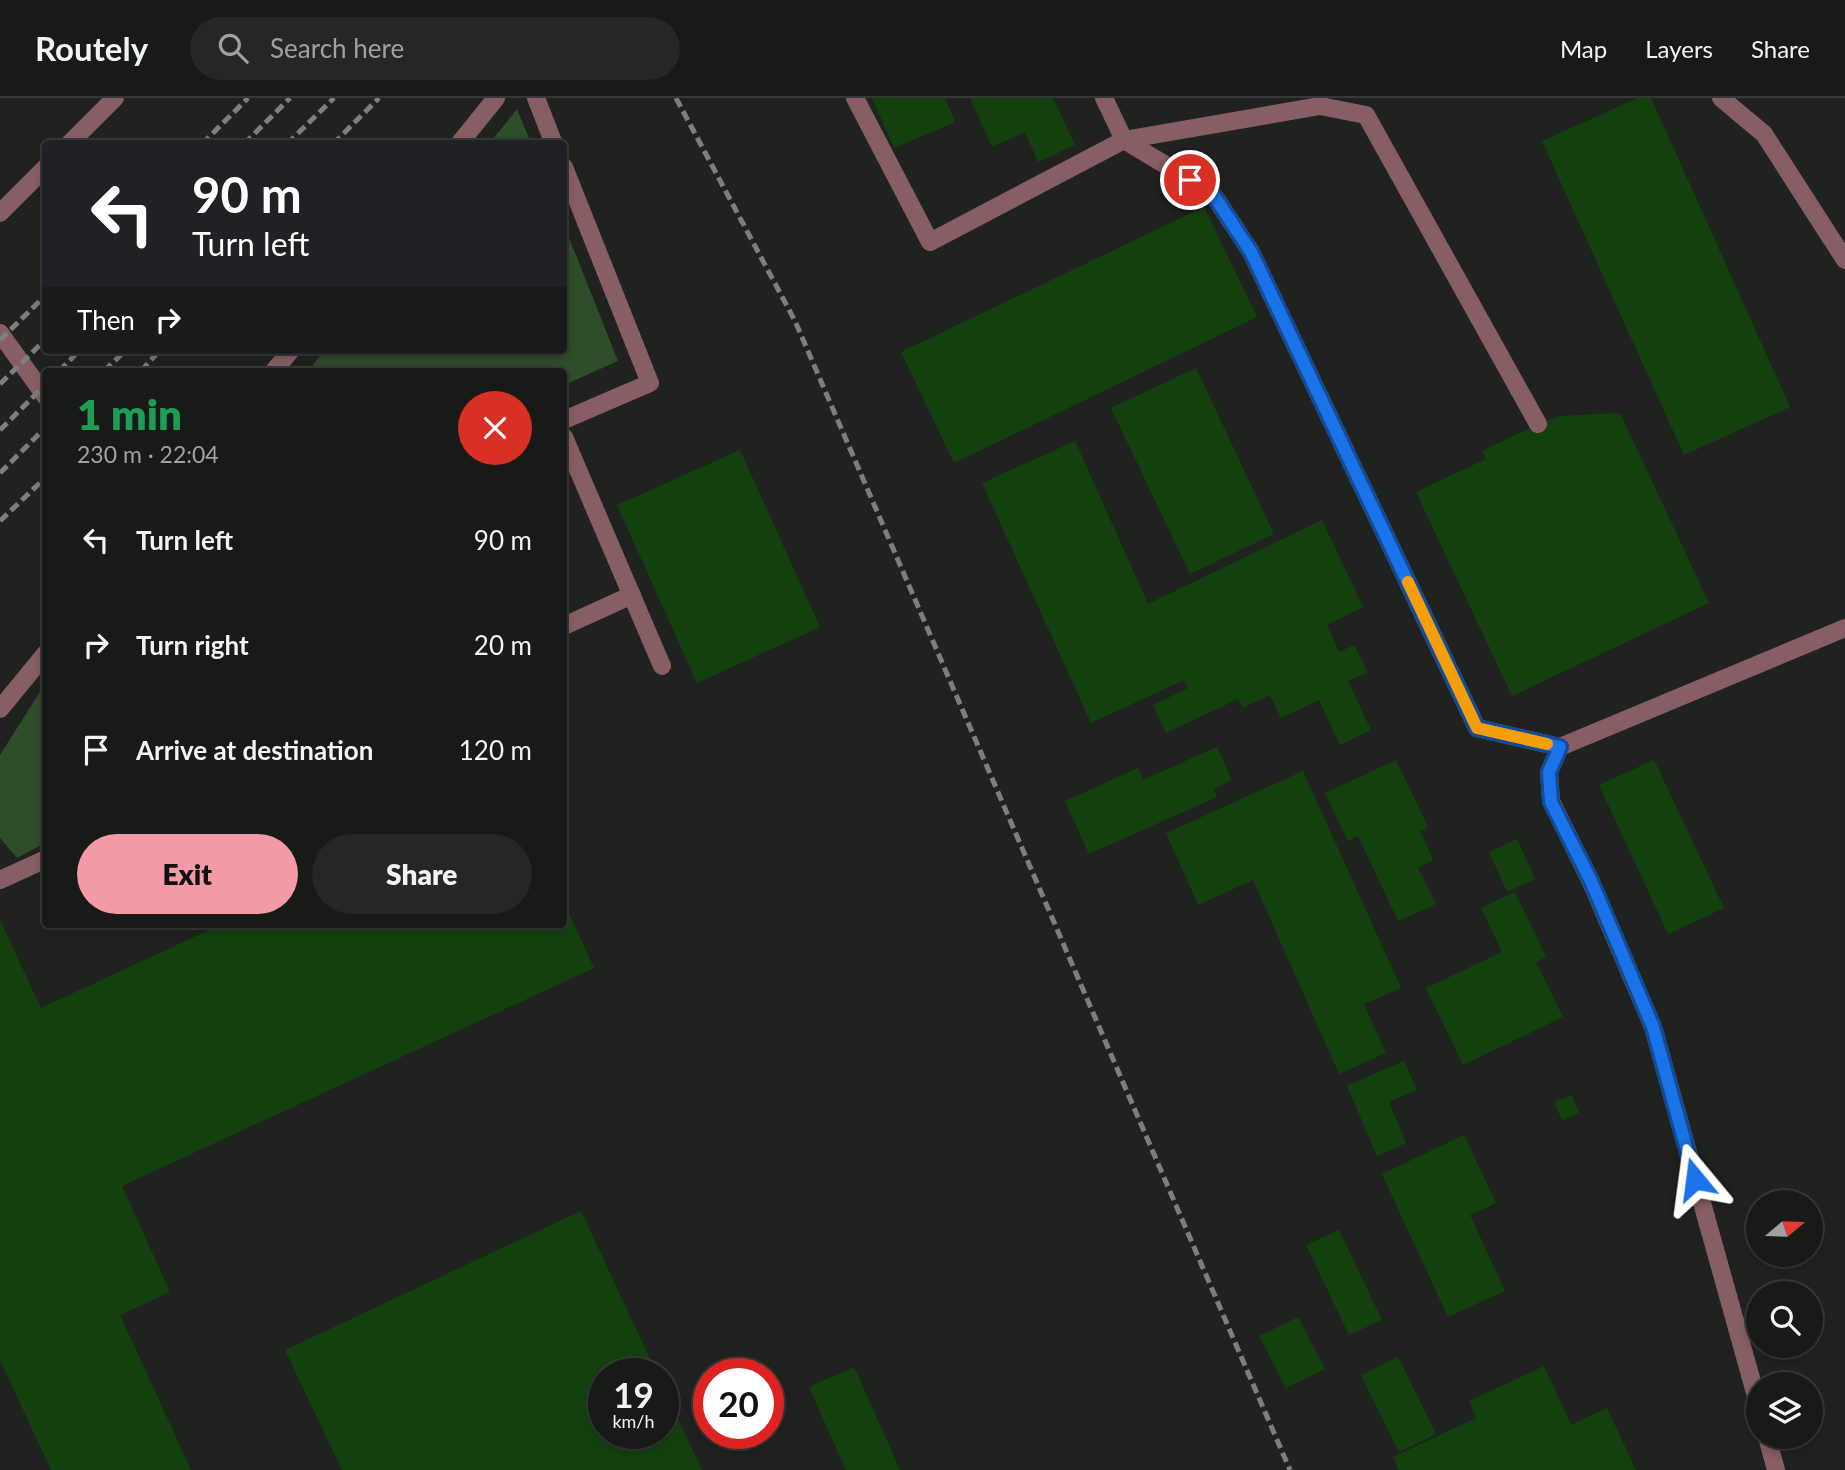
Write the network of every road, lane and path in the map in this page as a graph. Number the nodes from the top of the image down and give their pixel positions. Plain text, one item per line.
1 (115, 98) edge
2 (496, 98) edge
3 (536, 98) edge
4 (855, 98) edge
5 (1104, 98) edge
6 (1721, 98) edge
7 (73, 140) edge
8 (462, 140) edge
9 (552, 140) edge
10 (1124, 140) junction
11 (42, 171) edge
12 (567, 175) edge
13 (0, 213) edge
14 (1845, 260) edge
15 (0, 333) edge
16 (288, 354) edge
17 (276, 368) edge
18 (42, 391) edge
19 (567, 419) edge
20 (1538, 424) dead end
21 (567, 444) edge
22 (632, 595) junction
23 (567, 625) edge
24 (1845, 628) edge
25 (42, 658) edge
26 (663, 666) dead end
27 (0, 709) edge
28 (1560, 747) junction
29 (42, 861) edge
30 (0, 880) edge
31 (1749, 1372) edge
32 (1770, 1449) edge
33 (1776, 1470) edge

1 - 7 lane
2 - 8 lane
3 - 9 lane
4 - 10 lane
5 - 10 lane
6 - 14 lane
10 - 20 lane
10 - 28 lane
11 - 13 lane
12 - 19 lane
15 - 18 lane
16 - 17 lane
21 - 22 lane
22 - 23 lane
22 - 26 lane
24 - 28 lane
25 - 27 lane
28 - 31 lane
29 - 30 lane
32 - 33 lane

